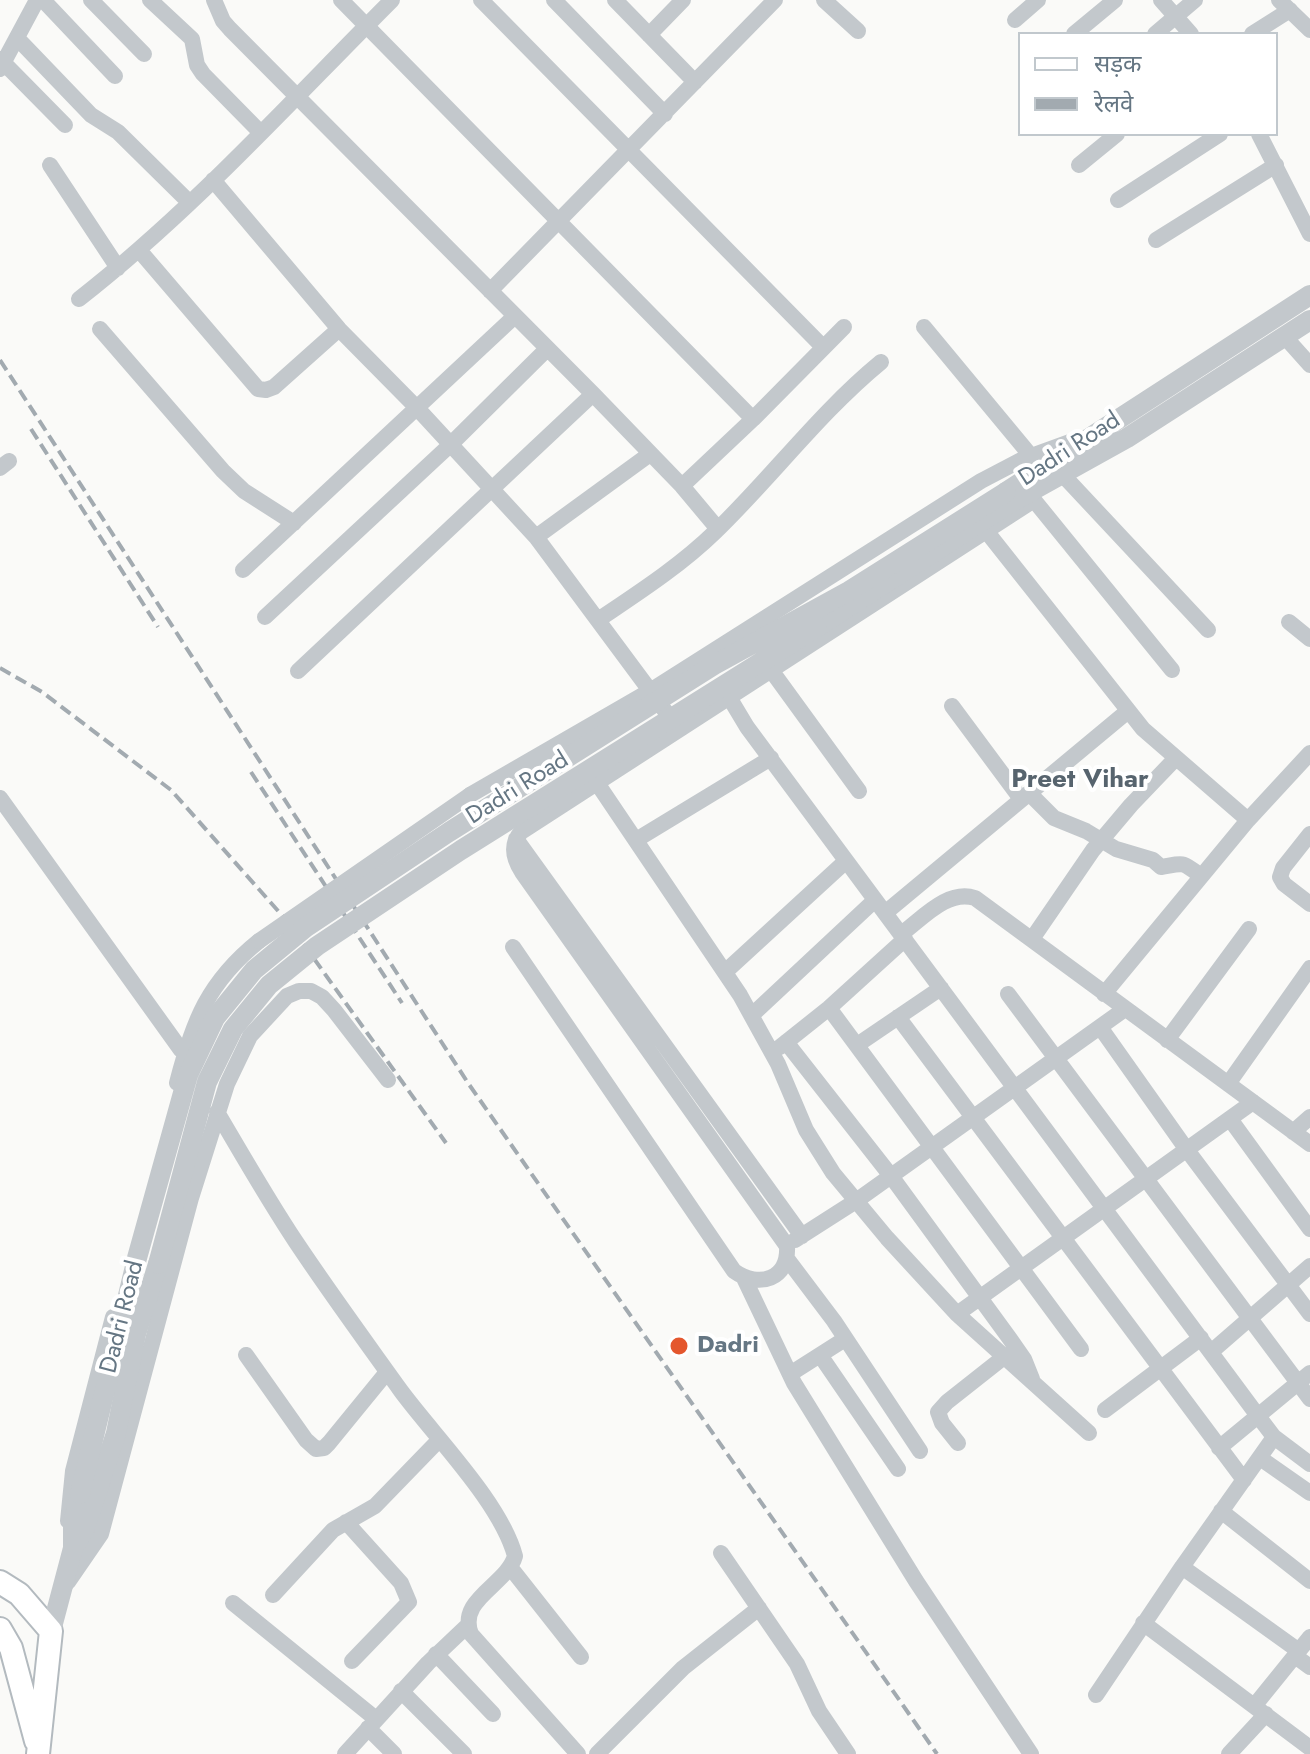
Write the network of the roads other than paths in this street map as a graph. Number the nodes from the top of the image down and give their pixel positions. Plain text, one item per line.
1 (40, 0) edge
2 (91, 0) edge
3 (150, 0) edge
4 (214, 0) edge
5 (341, 0) edge
6 (392, 0) edge
7 (481, 0) edge
8 (554, 0) edge
9 (615, 0) edge
10 (683, 0) edge
11 (775, 0) edge
12 (824, 0) edge
13 (1038, 0) edge
14 (1115, 0) edge
15 (1161, 0) edge
16 (1195, 0) edge
17 (1285, 5) edge
18 (1176, 17) junction
19 (1015, 20) dead end
20 (367, 25) junction
21 (1310, 30) edge
22 (858, 31) dead end
23 (1076, 32) edge
24 (1157, 32) edge
25 (1189, 32) edge
26 (1254, 32) edge
27 (649, 35) junction
28 (17, 38) junction
29 (144, 54) dead end
30 (1, 64) edge
31 (115, 76) dead end
32 (695, 82) junction
33 (297, 96) junction
34 (665, 114) junction
35 (65, 125) dead end
36 (261, 133) junction
37 (1115, 136) edge
38 (1217, 136) edge
39 (1260, 136) edge
40 (629, 151) junction
41 (50, 165) dead end
42 (1079, 165) dead end
43 (1276, 165) junction
44 (213, 180) junction
45 (1118, 200) dead end
46 (190, 203) junction
47 (560, 222) junction
48 (1310, 234) edge
49 (1156, 240) dead end
50 (139, 250) junction
51 (118, 268) junction
52 (490, 291) junction
53 (1310, 295) edge
54 (79, 299) dead end
55 (515, 316) junction
56 (1310, 320) edge
57 (844, 327) dead end
58 (924, 327) dead end
59 (100, 329) dead end
60 (339, 329) junction
61 (1285, 337) junction
62 (823, 347) junction
63 (547, 349) junction
64 (881, 362) dead end
65 (1310, 365) edge
66 (593, 394) junction
67 (417, 408) junction
68 (753, 419) junction
69 (1097, 432) junction
70 (449, 446) junction
71 (650, 454) junction
72 (1031, 456) junction
73 (1062, 474) junction
74 (682, 486) junction
75 (492, 488) junction
76 (1031, 497) junction
77 (294, 523) junction
78 (718, 529) junction
79 (987, 532) junction
80 (536, 537) junction
81 (243, 570) dead end
82 (265, 617) dead end
83 (598, 620) junction
84 (1289, 622) dead end
85 (1208, 630) dead end
86 (1310, 639) edge
87 (771, 670) junction
88 (1172, 670) dead end
89 (298, 671) dead end
90 (650, 691) junction
91 (729, 697) junction
92 (952, 706) dead end
93 (1128, 711) junction
94 (678, 729) junction
95 (1310, 753) edge
96 (771, 758) junction
97 (1176, 758) junction
98 (597, 783) junction
99 (859, 791) dead end
100 (1025, 796) junction
101 (0, 798) edge
102 (1248, 820) junction
103 (1310, 834) edge
104 (516, 839) junction
105 (636, 840) junction
106 (1101, 841) junction
107 (846, 861) junction
108 (1201, 876) junction
109 (1310, 904) edge
110 (880, 907) junction
111 (1249, 929) dead end
112 (903, 937) junction
113 (1032, 939) junction
114 (513, 947) dead end
115 (1310, 968) edge
116 (725, 972) junction
117 (941, 988) junction
118 (1008, 994) dead end
119 (1104, 994) junction
120 (829, 1008) junction
121 (1125, 1009) junction
122 (752, 1015) junction
123 (898, 1017) junction
124 (1100, 1027) junction
125 (1167, 1040) junction
126 (786, 1042) junction
127 (857, 1045) junction
128 (181, 1050) dead end
129 (772, 1053) junction
130 (1057, 1058) junction
131 (388, 1080) dead end
132 (1228, 1084) junction
133 (1016, 1087) junction
134 (1253, 1102) junction
135 (217, 1112) junction
136 (974, 1116) junction
137 (1310, 1117) edge
138 (1230, 1119) junction
139 (1293, 1132) junction
140 (1310, 1144) edge
141 (932, 1147) junction
142 (1187, 1150) junction
143 (891, 1176) junction
144 (1147, 1181) junction
145 (856, 1201) junction
146 (1105, 1209) junction
147 (1310, 1229) edge
148 (802, 1236) junction
149 (1062, 1240) junction
150 (788, 1253) junction
151 (1310, 1266) edge
152 (1022, 1268) junction
153 (744, 1278) junction
154 (1288, 1285) junction
155 (980, 1298) junction
156 (957, 1314) junction
157 (1310, 1314) edge
158 (1250, 1318) junction
159 (845, 1339) junction
160 (1206, 1345) junction
161 (1081, 1349) dead end
162 (246, 1355) dead end
163 (820, 1355) junction
164 (1004, 1357) junction
165 (1160, 1369) junction
166 (387, 1372) junction
167 (790, 1374) junction
168 (1304, 1378) edge
169 (1033, 1384) junction
170 (1310, 1399) edge
171 (1105, 1410) dead end
172 (1258, 1416) junction
173 (1089, 1433) dead end
174 (1274, 1437) junction
175 (439, 1440) junction
176 (958, 1443) dead end
177 (1219, 1448) junction
178 (920, 1451) dead end
179 (1260, 1458) junction
180 (1310, 1464) edge
181 (898, 1469) dead end
182 (1244, 1480) junction
183 (1310, 1493) edge
184 (1221, 1511) junction
185 (346, 1522) junction
186 (721, 1553) dead end
187 (71, 1557) junction
188 (510, 1567) junction
189 (1182, 1567) junction
190 (1310, 1581) edge
191 (0, 1582) edge
192 (64, 1587) junction
193 (273, 1595) dead end
194 (233, 1603) dead end
195 (759, 1608) junction
196 (1143, 1623) junction
197 (467, 1626) junction
198 (0, 1629) edge
199 (51, 1631) junction
200 (1310, 1637) edge
201 (436, 1654) junction
202 (1297, 1654) junction
203 (581, 1657) dead end
204 (352, 1661) dead end
205 (1310, 1667) edge
206 (401, 1691) junction
207 (1096, 1695) dead end
208 (1261, 1710) junction
209 (493, 1714) dead end
210 (372, 1724) junction
211 (1305, 1749) edge
212 (38, 1752) edge
213 (345, 1754) edge
214 (394, 1754) edge
215 (464, 1754) edge
216 (578, 1754) edge
217 (597, 1754) edge
218 (848, 1754) edge
219 (1031, 1754) edge
220 (1229, 1754) edge

1 - 28 street
1 - 31 street
2 - 29 street
3 - 36 street
4 - 33 street
5 - 20 street
6 - 20 street
7 - 40 street
8 - 34 street
9 - 27 street
10 - 27 street
11 - 32 street
12 - 22 street
13 - 19 street
14 - 23 street
15 - 18 street
16 - 18 street
17 - 21 street
17 - 26 street
18 - 24 street
18 - 25 street
20 - 33 street
20 - 47 street
27 - 32 street
28 - 30 street
28 - 46 street
30 - 35 street
32 - 34 street
33 - 36 street
33 - 52 street
34 - 40 street
36 - 44 street
37 - 42 street
38 - 45 street
39 - 43 street
40 - 47 street
40 - 62 street
41 - 51 street
43 - 48 street
43 - 49 street
44 - 46 street
44 - 60 street
46 - 50 street
47 - 52 street
47 - 68 street
50 - 51 street
50 - 60 street
51 - 54 street
52 - 55 street
53 - 69 street, Dadri Road
55 - 63 street
55 - 67 street
56 - 61 street, Dadri Road
57 - 62 street
58 - 72 street
59 - 77 street
60 - 67 street
61 - 65 street
61 - 73 street, Dadri Road
62 - 68 street
63 - 66 street
63 - 70 street
64 - 78 street
66 - 71 street
66 - 75 street
67 - 70 street
67 - 77 street
68 - 74 street
69 - 72 street
69 - 187 street, Dadri Road, bridge
70 - 75 street
70 - 82 street
71 - 74 street
71 - 80 street
72 - 90 street
73 - 76 street, Dadri Road
73 - 85 street
74 - 78 street
75 - 80 street
75 - 89 street
76 - 79 street
76 - 88 street
76 - 187 street, Dadri Road, bridge
77 - 81 street
78 - 83 street
79 - 87 street
79 - 93 street
80 - 83 street
83 - 90 street
84 - 86 street
87 - 91 street
87 - 99 street
90 - 94 street
90 - 187 street, bridge
91 - 94 street
91 - 96 street
92 - 100 street
93 - 97 street
93 - 100 street
94 - 98 street
95 - 102 street
96 - 105 street
96 - 107 street
97 - 102 street
97 - 106 street
98 - 104 street
98 - 105 street
100 - 106 street
100 - 110 street
101 - 128 street
102 - 108 street
103 - 109 street
104 - 148 street
104 - 150 street
105 - 116 street
106 - 108 street
106 - 113 street
107 - 110 street
107 - 116 street
108 - 119 street
110 - 112 street
110 - 122 street
111 - 125 street
112 - 113 street
112 - 117 street
112 - 120 street
113 - 119 street
114 - 153 street
115 - 132 street
116 - 122 street
117 - 123 street
117 - 133 street
118 - 130 street
119 - 121 street
120 - 126 street
120 - 127 street
121 - 124 street
121 - 125 street
122 - 129 street
123 - 127 street
123 - 136 street
124 - 130 street
124 - 142 street
125 - 132 street
126 - 129 street
126 - 143 street
127 - 141 street
129 - 145 street
130 - 133 street
130 - 144 street
131 - 135 street
132 - 134 street
133 - 136 street
133 - 146 street
134 - 138 street
134 - 139 street
135 - 166 street
135 - 192 street
136 - 141 street
136 - 149 street
137 - 139 street
138 - 142 street
138 - 147 street
139 - 140 street
141 - 143 street
141 - 152 street
142 - 144 street
142 - 154 street
143 - 145 street
143 - 155 street
144 - 146 street
144 - 158 street
145 - 148 street
145 - 156 street
146 - 149 street
146 - 160 street
148 - 150 street
149 - 152 street
149 - 165 street
150 - 153 street
150 - 159 street
151 - 154 street
152 - 155 street
152 - 161 street
153 - 167 street
154 - 157 street
154 - 158 street
155 - 156 street
155 - 169 street
156 - 164 street
158 - 160 street
158 - 168 street
159 - 163 street
159 - 178 street
160 - 165 street
160 - 172 street
162 - 166 street
163 - 167 street
163 - 181 street
164 - 169 street
164 - 176 street
165 - 171 street
165 - 177 street
166 - 175 street
167 - 219 street
168 - 170 street
168 - 172 street
169 - 173 street
172 - 174 street
172 - 177 street
174 - 179 street
174 - 180 street
175 - 185 street
175 - 188 street
177 - 182 street
179 - 182 street
179 - 183 street
182 - 184 street
184 - 189 street
184 - 190 street
185 - 193 street
185 - 204 street
186 - 195 street
187 - 192 street, Dadri Road
188 - 197 street
188 - 203 street
189 - 196 street
189 - 202 street
191 - 199 main road
192 - 199 street, Dadri Road
194 - 210 street
195 - 217 street
195 - 218 street
196 - 207 street
196 - 208 street
197 - 201 street
197 - 216 street
198 - 212 main road
199 - 212 main road, Dadri Road
200 - 202 street
201 - 206 street
201 - 209 street
202 - 205 street
202 - 208 street
206 - 210 street
206 - 215 street
208 - 211 street
208 - 220 street
210 - 213 street
210 - 214 street

